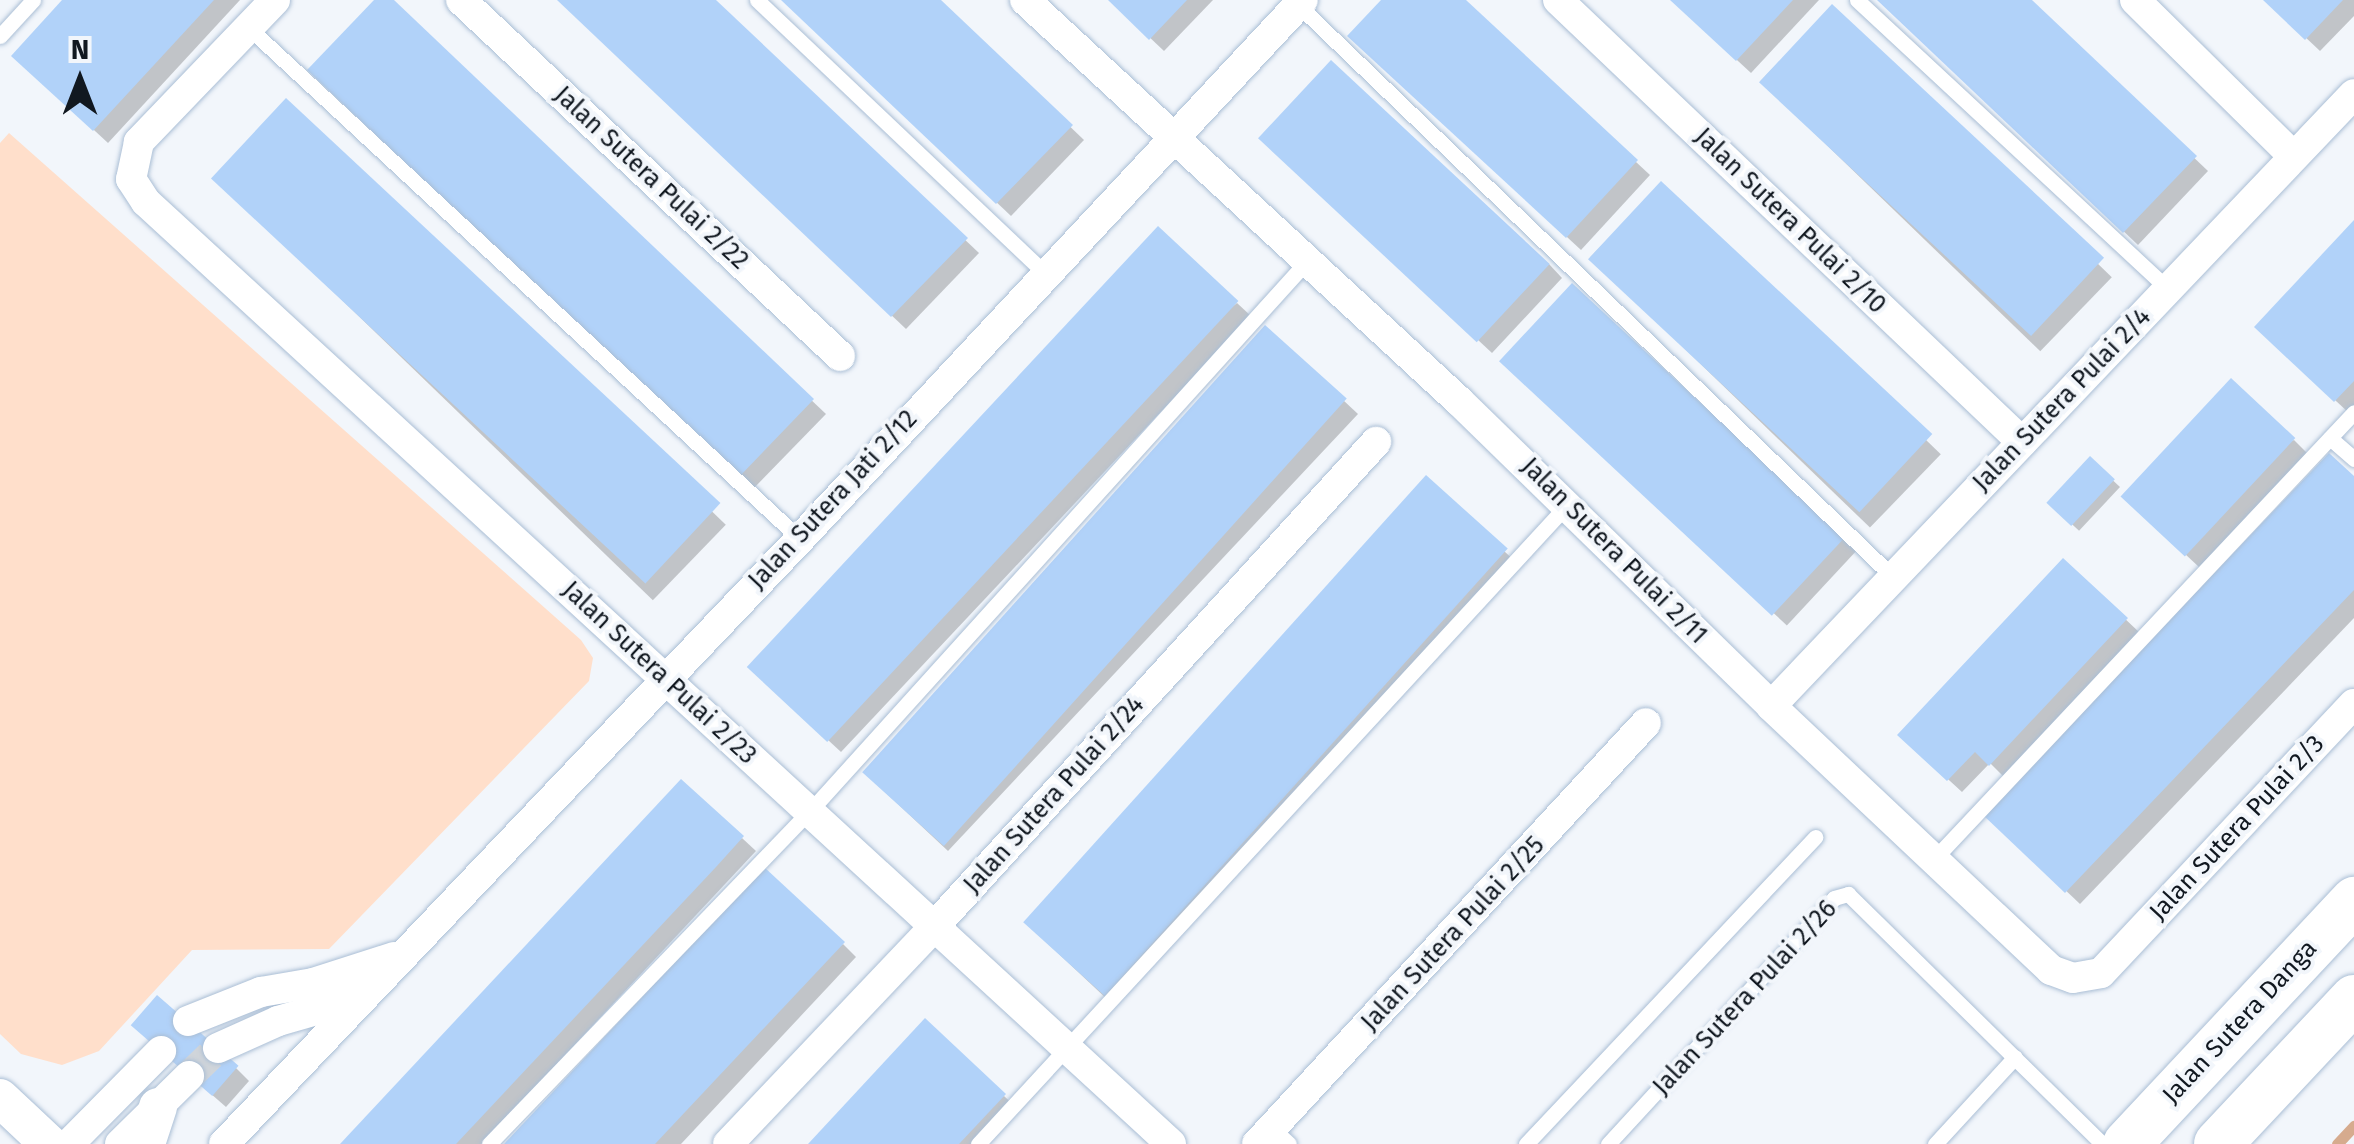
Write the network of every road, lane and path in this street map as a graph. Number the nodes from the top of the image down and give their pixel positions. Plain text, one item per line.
1 (33, 0) edge
2 (275, 0) edge
3 (461, 0) edge
4 (757, 0) edge
5 (1025, 0) edge
6 (1558, 0) edge
7 (1857, 0) edge
8 (2135, 0) edge
9 (1298, 2) edge
10 (249, 28) junction
11 (0, 36) edge
12 (2354, 94) edge
13 (1172, 138) junction
14 (2294, 157) junction
15 (1307, 261) junction
16 (1044, 272) junction
17 (2168, 289) junction
18 (840, 356) dead end
19 (2354, 412) edge
20 (2330, 438) junction
21 (1376, 442) dead end
22 (2022, 442) junction
23 (2354, 459) edge
24 (1568, 504) junction
25 (800, 539) junction
26 (1894, 577) junction
27 (664, 677) junction
28 (2354, 704) edge
29 (1770, 706) junction
30 (1646, 722) dead end
31 (809, 812) junction
32 (1814, 837) dead end
33 (1934, 858) junction
34 (2354, 901) edge
35 (933, 928) junction
36 (398, 956) junction
37 (2051, 970) joint
38 (360, 997) junction
39 (2354, 999) edge
40 (188, 1022) dead end
41 (218, 1048) tunnel mouth
42 (1065, 1050) junction
43 (160, 1051) dead end
44 (2015, 1057) junction
45 (189, 1076) tunnel mouth
46 (0, 1098) edge
47 (158, 1106) junction
48 (1273, 1139) edge
49 (49, 1144) edge
50 (69, 1144) edge
51 (120, 1144) edge
52 (146, 1144) edge
53 (224, 1144) edge
54 (489, 1144) edge
55 (728, 1144) edge
56 (978, 1144) edge
57 (1171, 1144) edge
58 (1526, 1144) edge
59 (1608, 1144) edge
60 (1935, 1144) edge
61 (2102, 1144) edge
62 (2127, 1144) edge
63 (2218, 1144) edge

1 - 11 lane
2 - 10 street
3 - 18 street, Jalan Sutera Pulai 2/22
4 - 16 lane
5 - 13 street, Jalan Sutera Pulai 2/11
6 - 22 street, Jalan Sutera Pulai 2/10
7 - 17 lane
8 - 14 street
9 - 13 street, Jalan Sutera Jati 2/12
9 - 26 lane
10 - 25 lane
10 - 27 street, Jalan Sutera Pulai 2/23
12 - 14 street, Jalan Sutera Pulai 2/4
13 - 15 street, Jalan Sutera Pulai 2/11
13 - 16 street, Jalan Sutera Jati 2/12
14 - 17 street, Jalan Sutera Pulai 2/4
15 - 24 street, Jalan Sutera Pulai 2/11
15 - 31 lane
16 - 25 street, Jalan Sutera Jati 2/12
17 - 22 street, Jalan Sutera Pulai 2/4
19 - 20 lane
20 - 23 lane
20 - 33 lane
21 - 35 street, Jalan Sutera Pulai 2/24
22 - 26 street, Jalan Sutera Pulai 2/4
24 - 29 street, Jalan Sutera Pulai 2/11
24 - 42 lane
25 - 27 street, Jalan Sutera Jati 2/12
26 - 29 street, Jalan Sutera Pulai 2/4
27 - 31 street, Jalan Sutera Pulai 2/23
27 - 36 street, Jalan Sutera Jati 2/12
28 - 37 street, Jalan Sutera Pulai 2/3
29 - 33 street, Jalan Sutera Pulai 2/11
30 - 48 street, Jalan Sutera Pulai 2/25
31 - 35 street, Jalan Sutera Pulai 2/23
31 - 54 lane
32 - 58 lane
33 - 37 street, Jalan Sutera Pulai 2/11
34 - 62 main road, Jalan Sutera Danga
35 - 42 street, Jalan Sutera Pulai 2/23
35 - 55 street, Jalan Sutera Pulai 2/24
36 - 38 street, Jalan Sutera Jati 2/12
36 - 40 street
38 - 41 street
38 - 53 street, Jalan Sutera Jati 2/12
39 - 63 main road
42 - 56 lane
42 - 57 street, Jalan Sutera Pulai 2/23
43 - 50 street
44 - 59 lane, Jalan Sutera Pulai 2/26
44 - 60 lane
44 - 61 lane, Jalan Sutera Pulai 2/26
45 - 47 street
46 - 49 street
47 - 51 street
47 - 52 street

